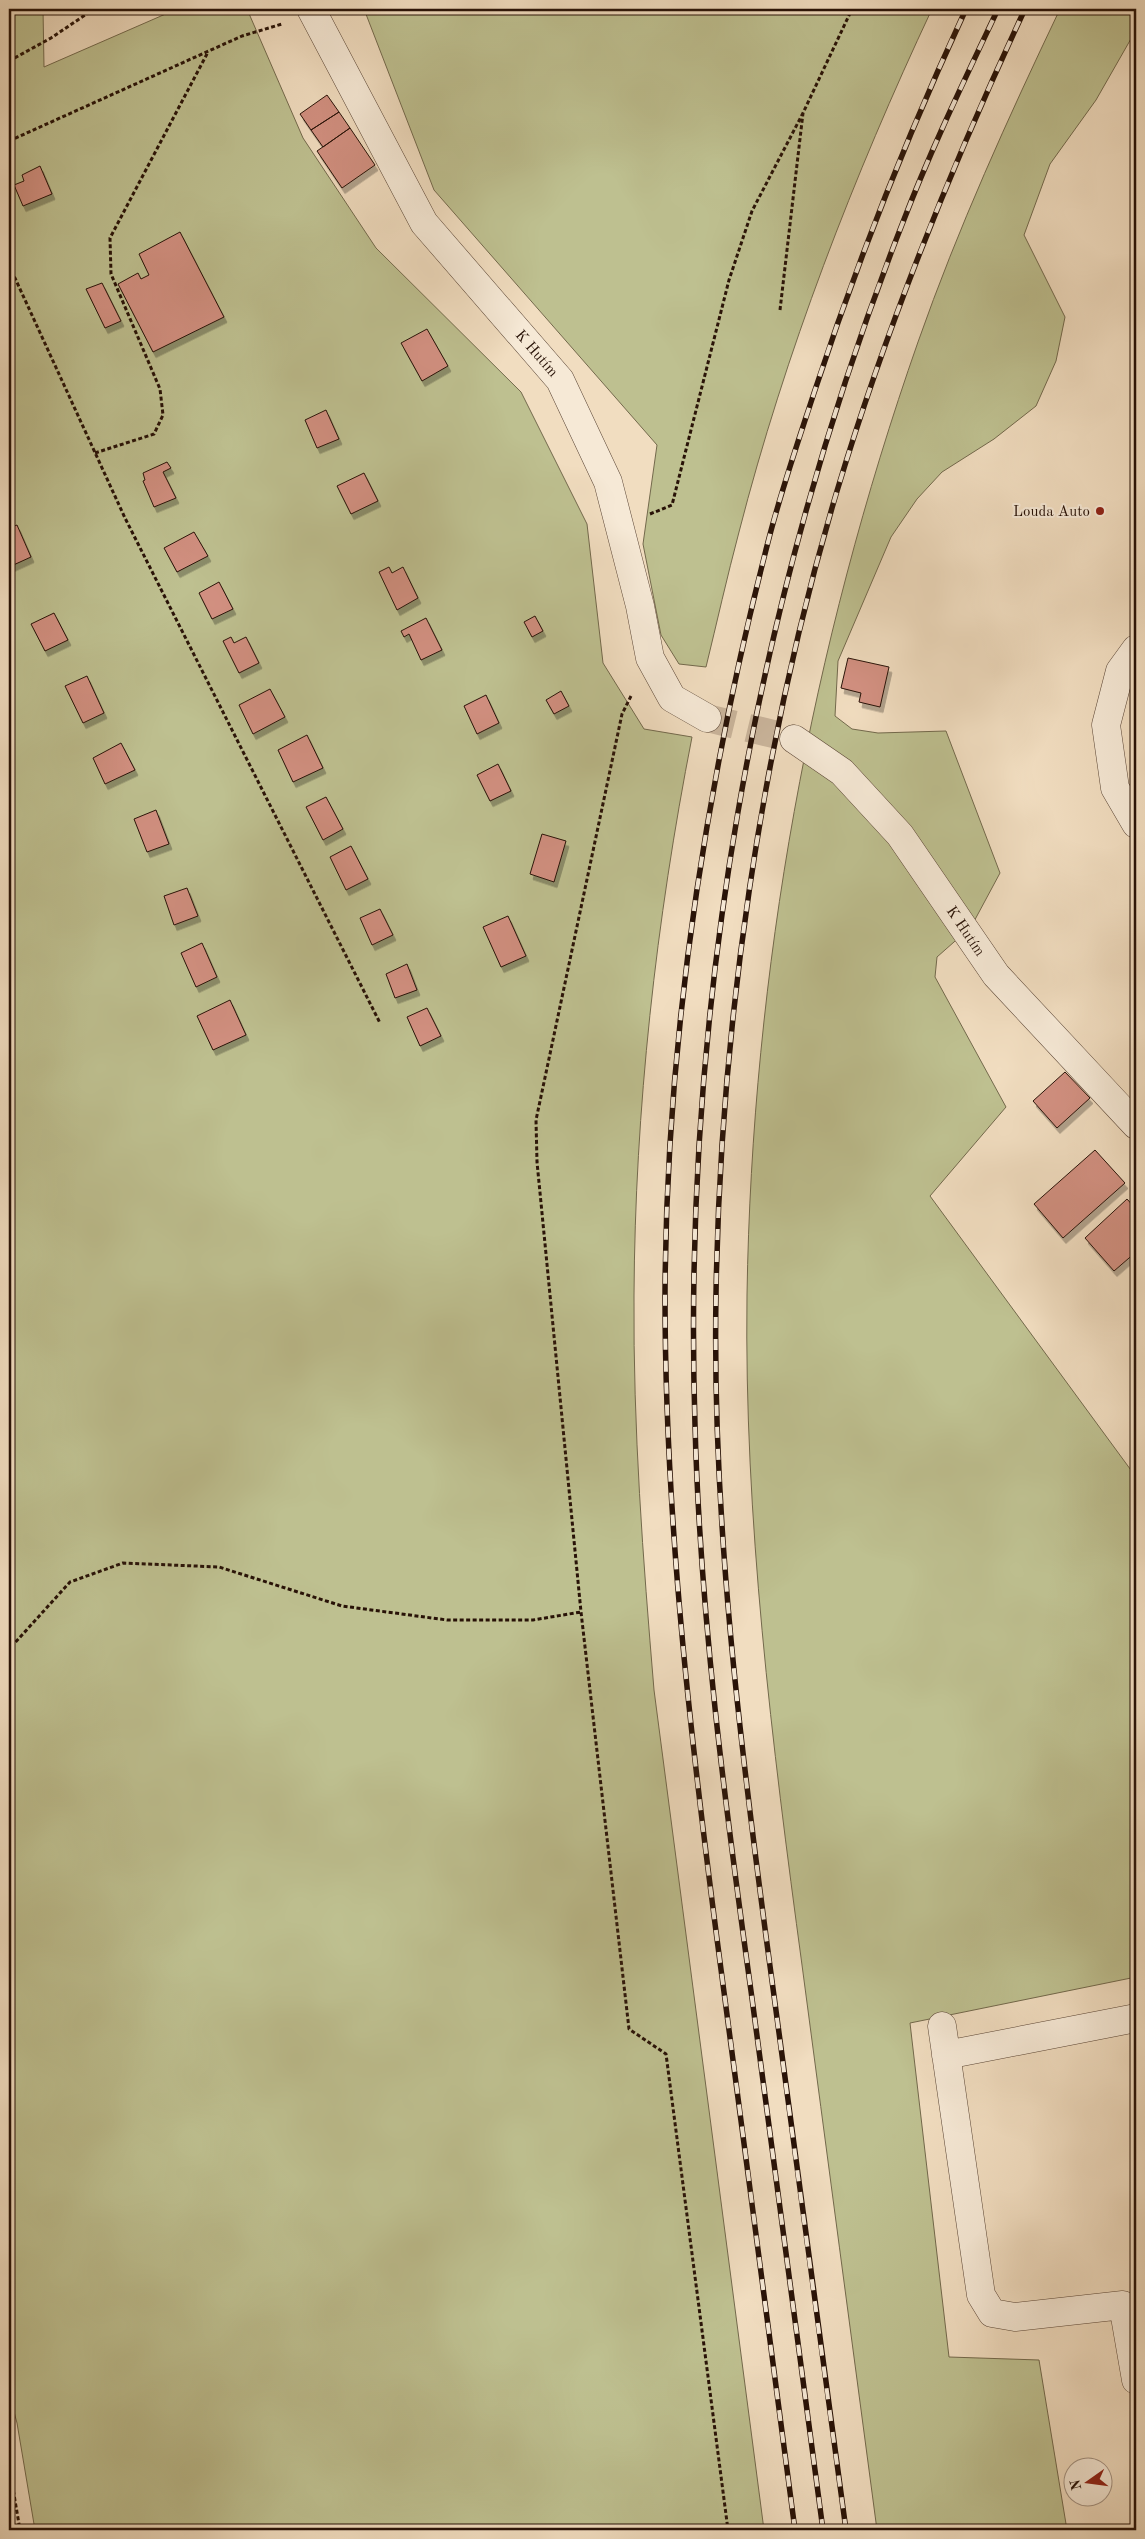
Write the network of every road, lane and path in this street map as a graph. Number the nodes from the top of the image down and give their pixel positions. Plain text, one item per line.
1 (94, 9) edge
2 (852, 9) edge
3 (312, 12) edge
4 (208, 52) junction
5 (9, 61) edge
6 (803, 113) junction
7 (9, 141) edge
8 (9, 265) edge
9 (780, 310) dead end
10 (95, 453) junction
11 (620, 528) junction
12 (1136, 649) edge
13 (650, 658) junction
14 (707, 718) tunnel mouth
15 (794, 739) tunnel mouth
16 (1136, 824) edge
17 (380, 1023) dead end
18 (1136, 1126) edge
19 (581, 1612) junction
20 (9, 1653) edge
21 (1136, 2018) edge
22 (942, 2026) dead end
23 (946, 2055) junction
24 (1136, 2380) edge
25 (9, 2465) edge
26 (20, 2530) edge
27 (728, 2530) edge

1 - 5 path
2 - 6 path
3 - 4 path
3 - 11 street, K Hutím
4 - 7 path
4 - 10 path
6 - 9 path
6 - 11 path
8 - 10 path
10 - 17 path
11 - 13 street, K Hutím
12 - 16 street
13 - 14 street, K Hutím
13 - 19 path
15 - 18 street, K Hutím
19 - 20 path
19 - 27 path
21 - 23 street
22 - 23 street
23 - 24 street
25 - 26 path

